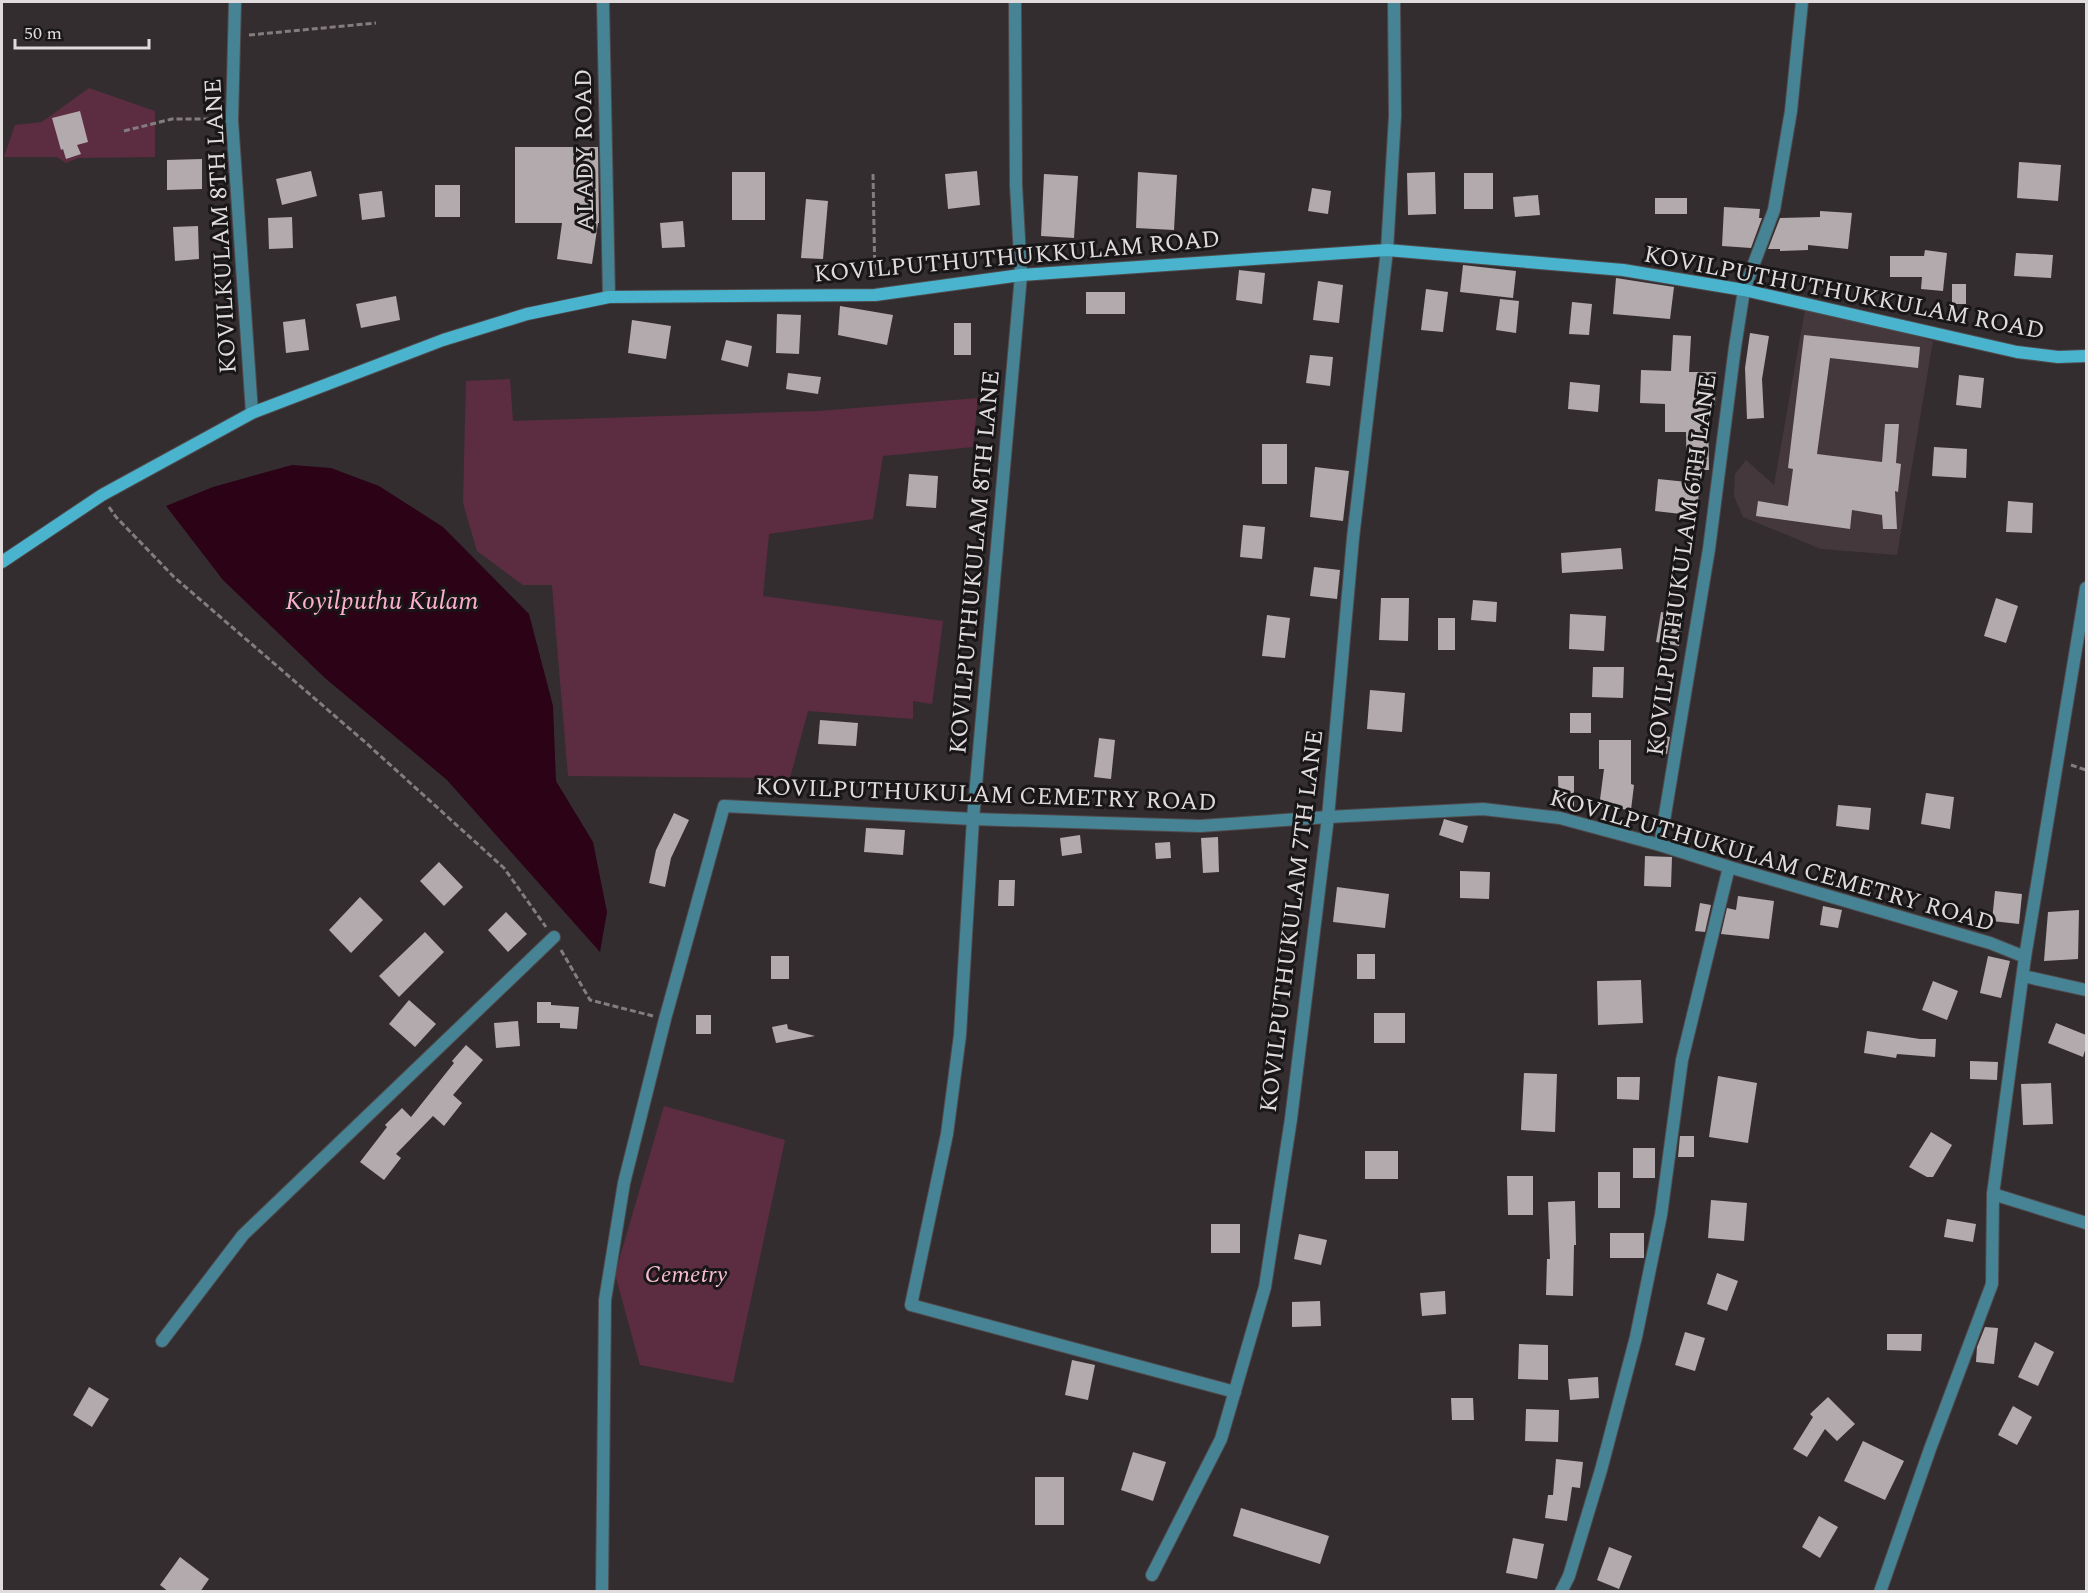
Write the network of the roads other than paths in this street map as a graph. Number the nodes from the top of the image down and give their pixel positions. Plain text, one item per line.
1 (236, 2) edge
2 (603, 2) edge
3 (1015, 2) edge
4 (1394, 2) edge
5 (1802, 2) edge
6 (1387, 250) junction
7 (1021, 275) junction
8 (1744, 290) junction
9 (609, 297) junction
10 (2086, 356) edge
11 (252, 413) junction
12 (2, 562) edge
13 (2086, 588) edge
14 (1328, 817) junction
15 (972, 819) junction
16 (1660, 845) junction
17 (1729, 867) junction
18 (554, 937) road end
19 (2025, 957) junction
20 (2023, 976) junction
21 (2086, 990) edge
22 (1993, 1194) junction
23 (2086, 1223) edge
24 (162, 1341) dead end
25 (1234, 1392) junction
26 (1152, 1575) dead end
27 (602, 1592) edge
28 (1561, 1592) edge
29 (1880, 1592) edge

1 - 11 street, KOVILKULAM 8TH LANE
2 - 9 street, ALADY ROAD
3 - 7 street, KOVILPUTHUKULAM 8TH LANE
4 - 6 street, KOVILPUTHUKULAM 7TH LANE
5 - 8 street, KOVILPUTHUKULAM 6TH LANE
6 - 7 street, KOVILPUTHUTHUKKULAM ROAD
6 - 8 street, KOVILPUTHUTHUKKULAM ROAD
6 - 14 street, KOVILPUTHUKULAM 7TH LANE
7 - 9 street, KOVILPUTHUTHUKKULAM ROAD
7 - 15 street, KOVILPUTHUKULAM 8TH LANE
8 - 10 street, KOVILPUTHUTHUKKULAM ROAD
8 - 16 street, KOVILPUTHUKULAM 6TH LANE
9 - 11 street, KOVILPUTHUTHUKKULAM ROAD
11 - 12 street, KOVILPUTHUTHUKKULAM ROAD
13 - 19 street
14 - 15 street, KOVILPUTHUKULAM CEMETRY ROAD
14 - 16 street, KOVILPUTHUKULAM CEMETRY ROAD
14 - 25 street, KOVILPUTHUKULAM 7TH LANE
15 - 25 street, KOVILPUTHUKULAM 8TH LANE
15 - 27 street, KOVILPUTHUKULAM CEMETRY ROAD
16 - 17 street, KOVILPUTHUKULAM CEMETRY ROAD
17 - 19 street, KOVILPUTHUKULAM CEMETRY ROAD
17 - 28 street
18 - 24 street
19 - 20 street
20 - 21 street
20 - 22 street
22 - 23 street
22 - 29 street
25 - 26 street, KOVILPUTHUKULAM 7TH LANE

